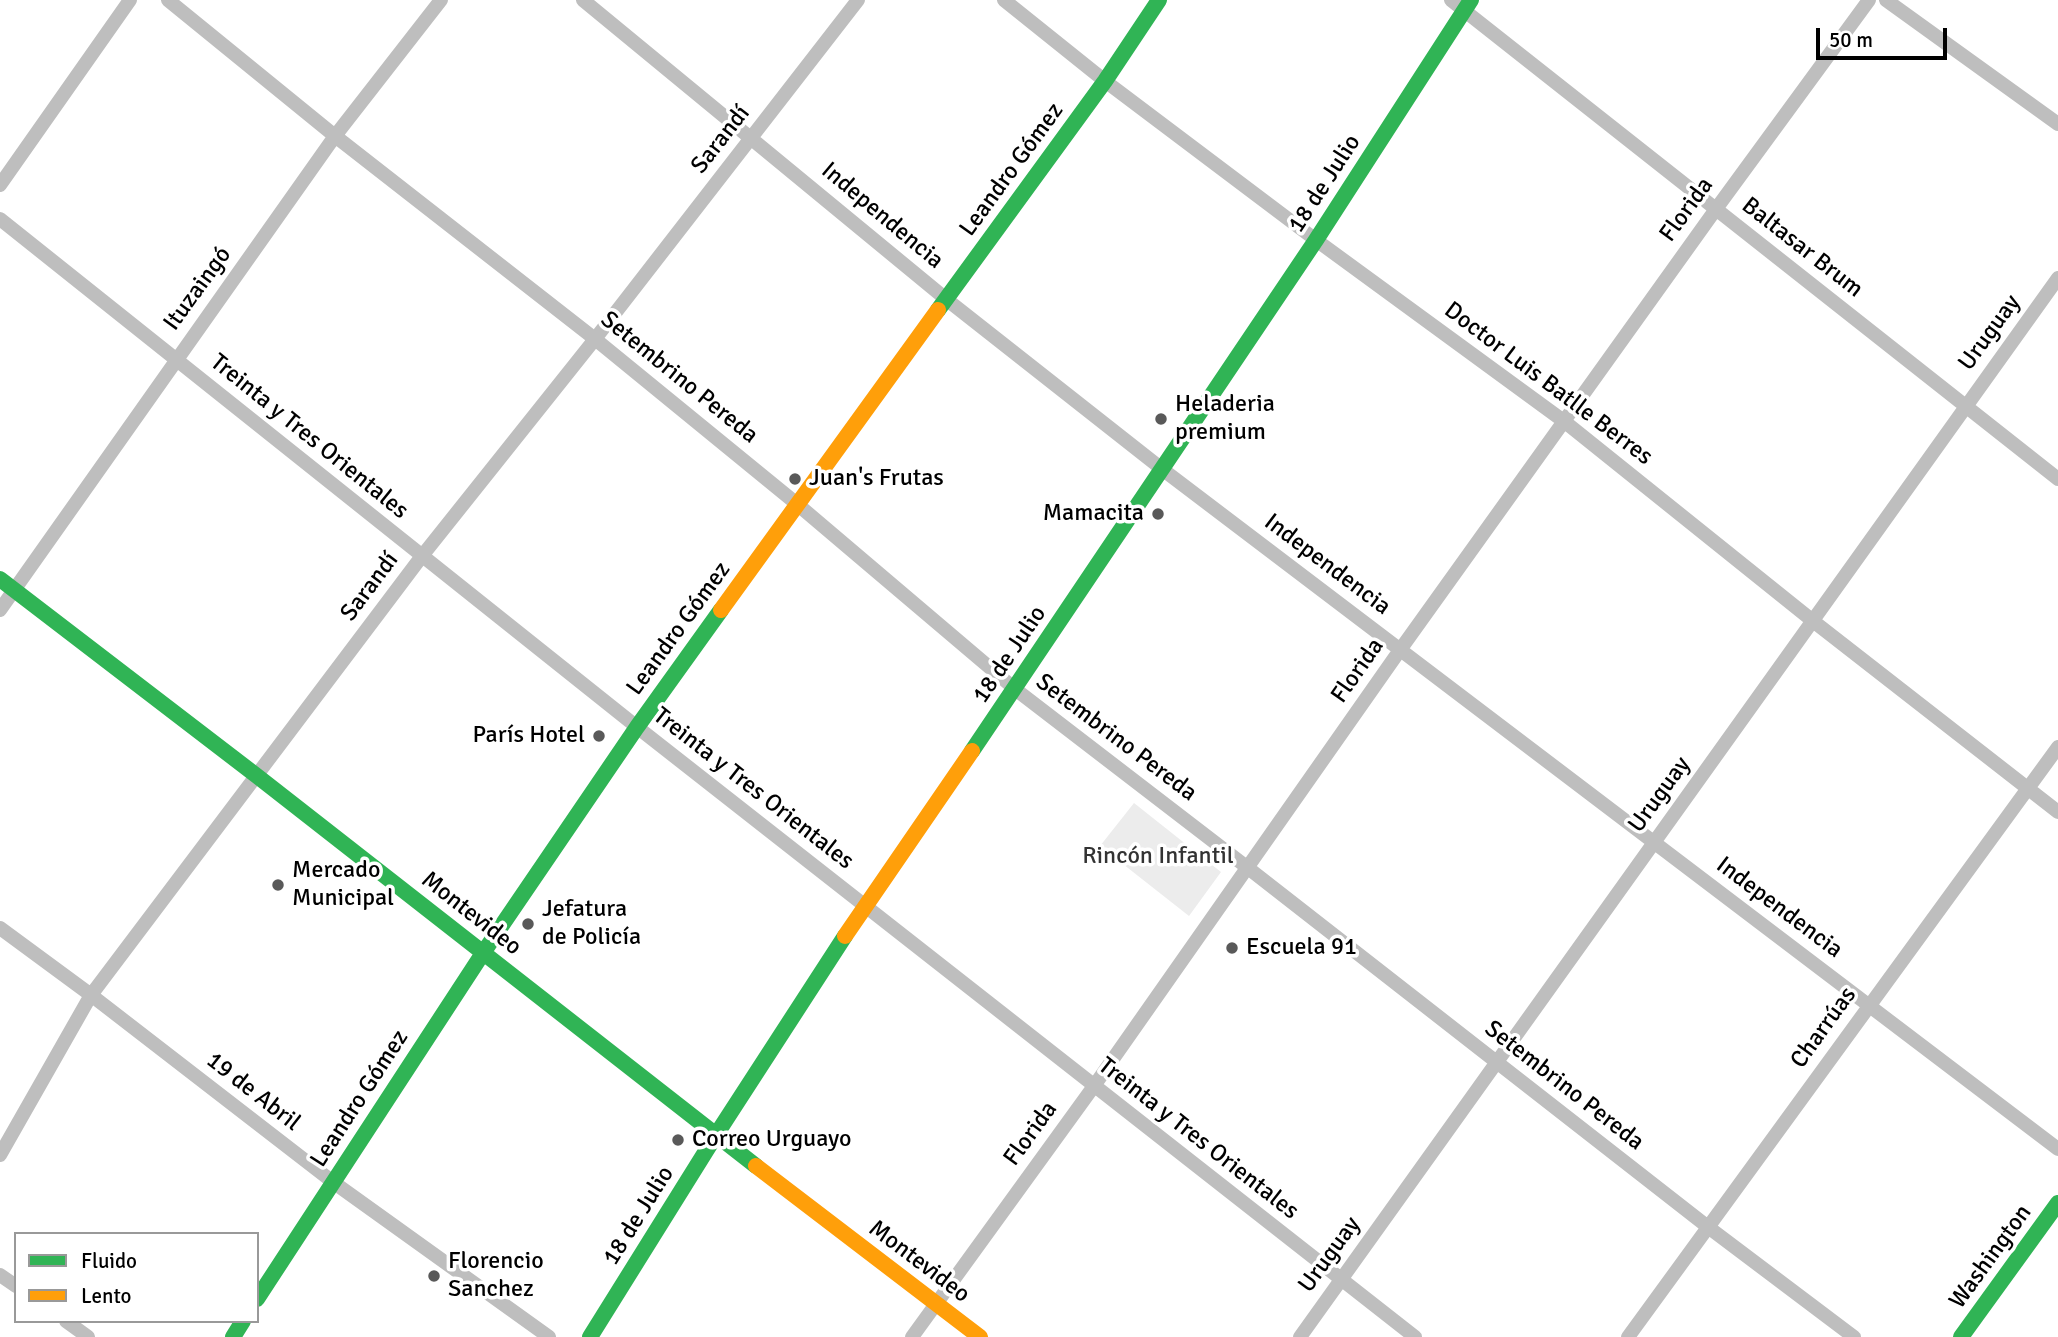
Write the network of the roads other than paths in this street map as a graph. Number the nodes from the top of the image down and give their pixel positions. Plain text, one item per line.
1 (130, 0) edge
2 (168, 0) edge
3 (441, 0) edge
4 (583, 0) edge
5 (858, 0) edge
6 (1004, 0) edge
7 (1159, 0) edge
8 (1869, 0) edge
9 (1886, 0) edge
10 (1462, 3) edge
11 (1105, 81) junction
12 (2058, 124) edge
13 (335, 136) junction
14 (751, 138) junction
15 (0, 185) edge
16 (1716, 209) junction
17 (0, 219) edge
18 (1316, 240) junction
19 (2058, 278) edge
20 (946, 299) junction
21 (594, 339) junction
22 (176, 359) junction
23 (1966, 406) junction
24 (1565, 422) junction
25 (1162, 469) junction
26 (2058, 479) edge
27 (797, 504) junction
28 (422, 556) junction
29 (0, 579) edge
30 (14, 590) junction
31 (0, 610) edge
32 (1813, 621) junction
33 (1401, 650) junction
34 (1015, 689) junction
35 (637, 727) junction
36 (2058, 747) edge
37 (257, 776) junction
38 (2028, 789) junction
39 (2058, 812) edge
40 (1654, 842) junction
41 (1248, 867) junction
42 (866, 906) junction
43 (0, 928) edge
44 (483, 953) junction
45 (91, 995) junction
46 (1868, 1005) junction
47 (1496, 1062) junction
48 (1094, 1086) junction
49 (716, 1135) junction
50 (2058, 1149) edge
51 (0, 1155) edge
52 (334, 1182) junction
53 (2058, 1203) edge
54 (1708, 1227) junction
55 (1341, 1279) junction
56 (259, 1296) edge
57 (936, 1304) junction
58 (69, 1323) edge
59 (88, 1337) edge
60 (549, 1337) edge
61 (590, 1337) edge
62 (912, 1337) edge
63 (980, 1337) edge
64 (1300, 1337) edge
65 (1416, 1337) edge
66 (1629, 1337) edge
67 (1854, 1337) edge
68 (1961, 1337) edge

1 - 15 street
2 - 13 street, Setembrino Pereda
3 - 13 street, Ituzaingó
4 - 14 street, Independencia
5 - 14 street, Sarandí
6 - 11 street, Doctor Luis Batlle Berres
7 - 11 street, Leandro Gómez
8 - 16 street, Florida
9 - 12 street
10 - 16 street, Baltasar Brum
10 - 18 street, 18 de Julio
11 - 18 street, Doctor Luis Batlle Berres
11 - 20 street, Leandro Gómez
13 - 21 street, Setembrino Pereda
13 - 22 street, Ituzaingó
14 - 20 street, Independencia
14 - 21 street, Sarandí
16 - 23 street, Baltasar Brum
16 - 24 street, Florida
17 - 22 street, Treinta y Tres Orientales
18 - 24 street, Doctor Luis Batlle Berres
18 - 25 street, 18 de Julio
19 - 23 street, Uruguay
20 - 25 street, Independencia
20 - 27 street, Leandro Gómez
21 - 27 street, Setembrino Pereda
21 - 28 street, Sarandí
22 - 28 street, Treinta y Tres Orientales
22 - 30 street, Ituzaingó
23 - 26 street, Baltasar Brum
23 - 32 street, Uruguay
24 - 32 street, Doctor Luis Batlle Berres
24 - 33 street, Florida
25 - 33 street, Independencia
25 - 34 street, 18 de Julio
27 - 34 street, Setembrino Pereda
27 - 35 street, Leandro Gómez
28 - 35 street, Treinta y Tres Orientales
28 - 37 street, Sarandí
29 - 30 street, Montevideo
30 - 31 street, Ituzaingó
30 - 37 street, Montevideo
32 - 38 street, Doctor Luis Batlle Berres
32 - 40 street, Uruguay
33 - 40 street, Independencia
33 - 41 street, Florida
34 - 41 street, Setembrino Pereda
34 - 42 street, 18 de Julio
35 - 42 street, Treinta y Tres Orientales
35 - 44 street, Leandro Gómez
36 - 38 street, Charrúas
37 - 44 street, Montevideo
37 - 45 street, Sarandí
38 - 39 street, Doctor Luis Batlle Berres
38 - 46 street, Charrúas
40 - 46 street, Independencia
40 - 47 street, Uruguay
41 - 47 street, Setembrino Pereda
41 - 48 street, Florida
42 - 48 street, Treinta y Tres Orientales
42 - 49 street, 18 de Julio
43 - 45 street, 19 de Abril
44 - 49 street, Montevideo
44 - 52 street, Leandro Gómez
45 - 51 street, Sarandí
45 - 52 street, 19 de Abril
46 - 50 street, Independencia
46 - 54 street, Charrúas
47 - 54 street, Setembrino Pereda
47 - 55 street, Uruguay
48 - 55 street, Treinta y Tres Orientales
48 - 57 street, Florida
49 - 57 street, Montevideo
49 - 61 street, 18 de Julio
52 - 56 street, Leandro Gómez
52 - 60 street, 19 de Abril
53 - 68 street, Washington
54 - 66 street, Charrúas
54 - 67 street, Setembrino Pereda
55 - 64 street, Uruguay
55 - 65 street, Treinta y Tres Orientales
57 - 62 street, Florida
57 - 63 street, Montevideo
58 - 59 street

